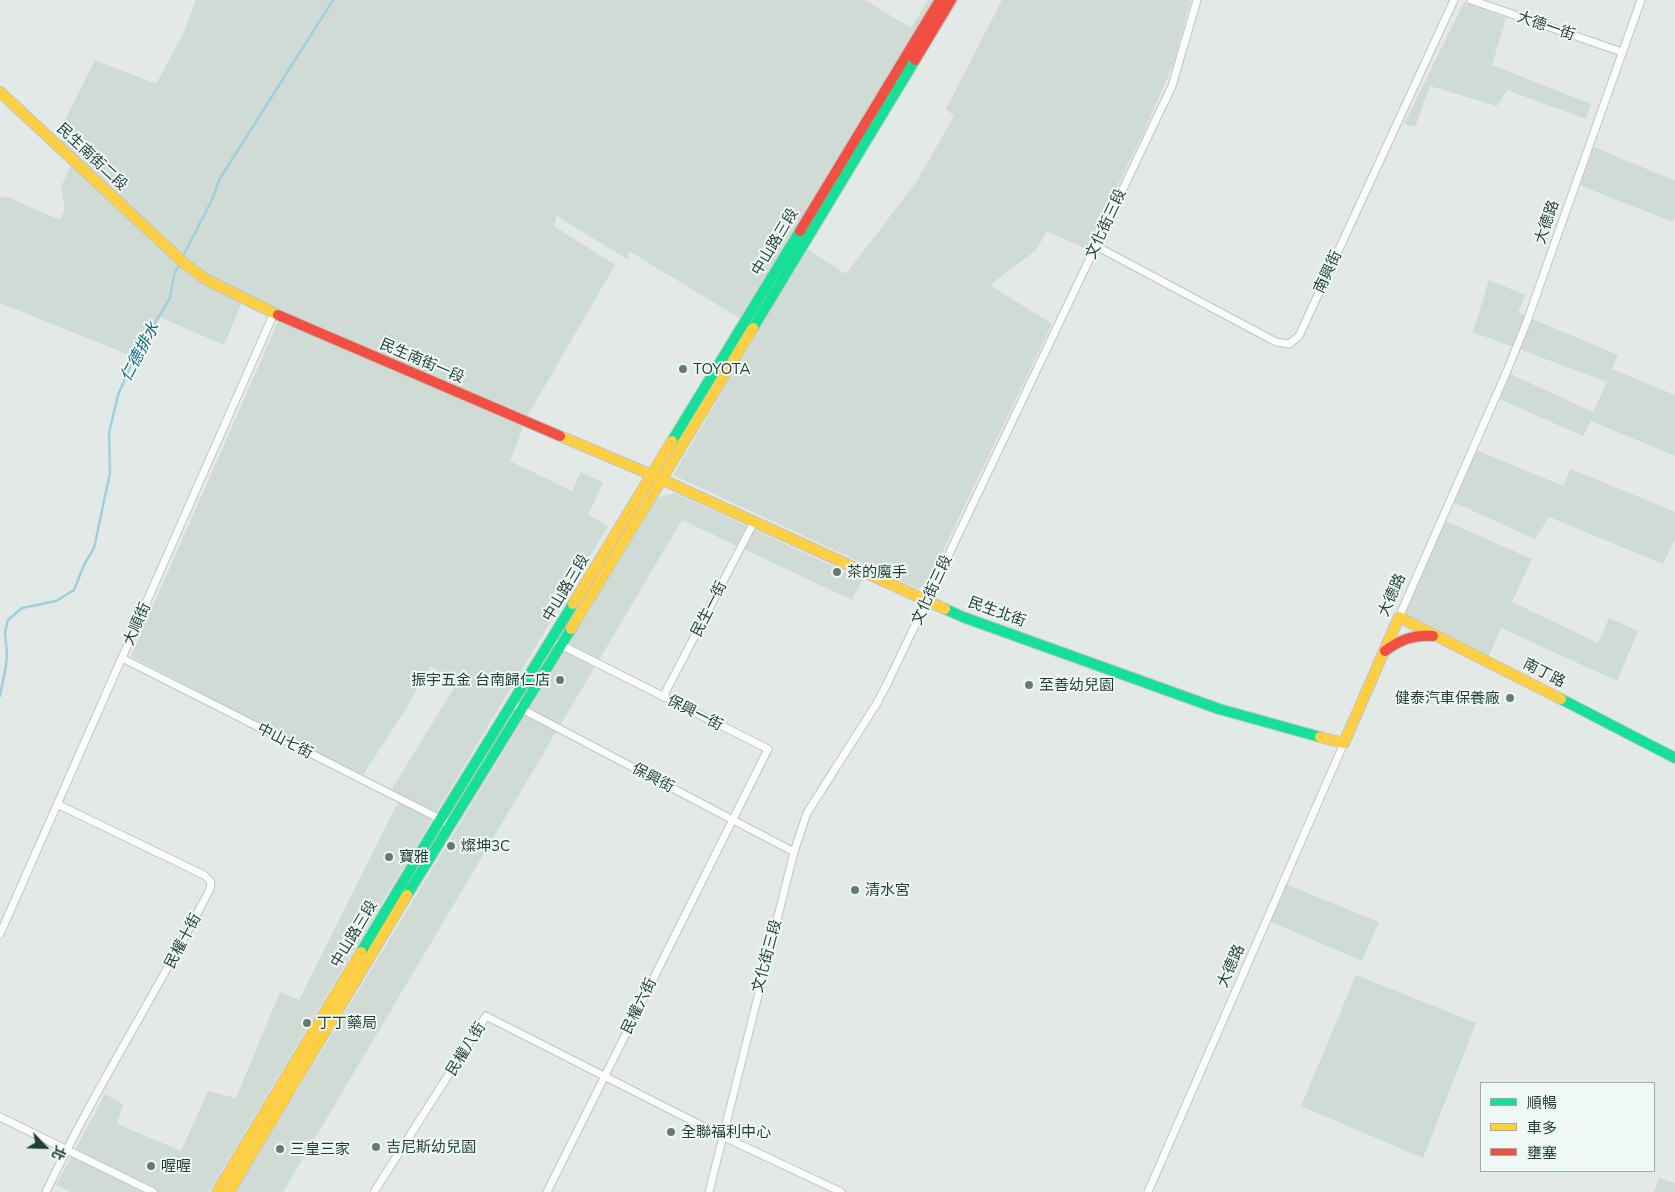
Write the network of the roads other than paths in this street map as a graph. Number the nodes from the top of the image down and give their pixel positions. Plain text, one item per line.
1 (940, 0) edge
2 (951, 0) edge
3 (1197, 0) edge
4 (1454, 0) edge
5 (1471, 0) edge
6 (1641, 0) edge
7 (1622, 52) junction
8 (0, 92) edge
9 (1096, 246) junction
10 (185, 264) joint
11 (274, 313) junction
12 (657, 478) junction
13 (754, 522) junction
14 (927, 601) junction
15 (1399, 617) junction
16 (1439, 636) junction
17 (556, 643) junction
18 (1384, 652) junction
19 (122, 658) junction
20 (663, 697) junction
21 (517, 706) junction
22 (1344, 743) junction
23 (1675, 758) edge
24 (57, 804) junction
25 (731, 820) junction
26 (445, 822) junction
27 (794, 852) junction
28 (0, 934) edge
29 (604, 1076) junction
30 (0, 1117) edge
31 (722, 1136) junction
32 (66, 1150) junction
33 (46, 1192) edge
34 (153, 1192) edge
35 (217, 1192) edge
36 (229, 1192) edge
37 (374, 1192) edge
38 (547, 1192) edge
39 (708, 1192) edge
40 (841, 1192) edge
41 (1148, 1192) edge

1 - 12 main road, 中山路三段
2 - 12 main road, 中山路三段
3 - 9 street, 文化街三段
4 - 9 street, 南興街
5 - 7 street, 大德一街
6 - 7 street, 大德路
7 - 15 street, 大德路
8 - 10 main road, 民生南街二段
9 - 14 street, 文化街三段
10 - 11 main road, 民生南街一段
11 - 12 main road, 民生南街一段
11 - 19 street, 大順街
12 - 13 main road, 民生北街
12 - 17 main road, 中山路三段
13 - 14 main road, 民生北街
13 - 20 street, 民生一街
14 - 22 main road, 民生北街
14 - 27 street, 文化街三段
15 - 16 main road, 南丁路
15 - 18 main road, 大德路
16 - 18 main road
16 - 23 main road, 南丁路
17 - 20 street, 保興一街
17 - 21 main road, 中山路三段
18 - 22 main road, 大德路
19 - 24 street, 大順街
19 - 26 street, 中山七街
20 - 25 street, 保興一街
21 - 25 street, 保興街
21 - 26 main road, 中山路三段
22 - 41 street, 大德路
24 - 28 street, 大順街
24 - 32 street, 民權十街
25 - 27 street, 保興街
25 - 29 street, 民權六街
26 - 35 main road, 中山路三段
26 - 36 main road, 中山路三段
27 - 31 street, 文化街三段
29 - 31 street
29 - 37 street, 民權八街
29 - 38 street, 民權六街
30 - 32 street
31 - 39 street, 文化街三段
31 - 40 street
32 - 33 street
32 - 34 street

